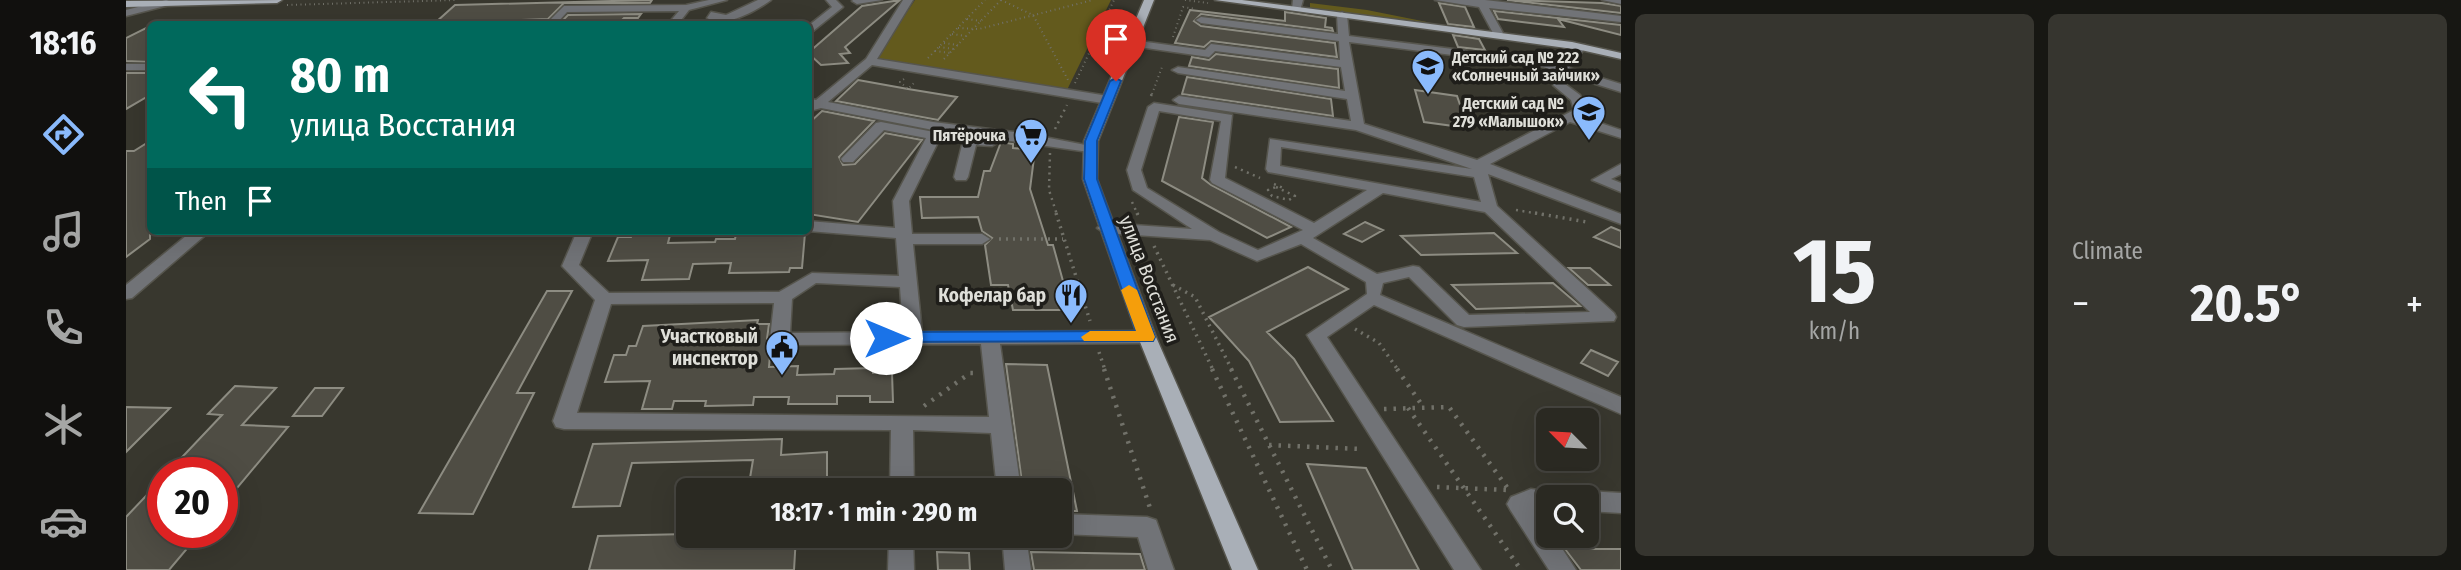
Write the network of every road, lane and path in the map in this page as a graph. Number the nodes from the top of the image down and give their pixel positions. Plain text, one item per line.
1 (457, 0) edge
2 (766, 0) edge
3 (831, 0) edge
4 (877, 0) edge
5 (908, 0) edge
6 (985, 0) edge
7 (1001, 0) edge
8 (1093, 0) edge
9 (1114, 0) edge
10 (1149, 0) edge
11 (1220, 0) edge
12 (1440, 0) edge
13 (1607, 0) edge
14 (857, 1) edge
15 (1621, 1) edge
16 (1481, 2) edge
17 (166, 3) junction
18 (277, 3) edge
19 (126, 4) edge
20 (1298, 5) edge
21 (718, 6) edge
22 (1182, 7) dead end
23 (686, 8) junction
24 (1385, 9) dead end
25 (126, 13) edge
26 (1033, 15) junction
27 (1342, 15) junction
28 (967, 19) junction
29 (1621, 19) edge
30 (1201, 20) dead end
31 (554, 21) edge
32 (675, 21) edge
33 (981, 21) junction
34 (958, 28) junction
35 (812, 29) edge
36 (972, 30) junction
37 (1498, 33) junction
38 (952, 34) junction
39 (967, 36) junction
40 (1343, 37) junction
41 (944, 43) junction
42 (1132, 43) junction
43 (958, 45) junction
44 (939, 47) junction
45 (1581, 47) junction
46 (1169, 48) junction
47 (954, 49) junction
48 (935, 51) junction
49 (950, 53) junction
50 (1621, 56) edge
51 (928, 58) dead end
52 (870, 61) junction
53 (943, 61) dead end
54 (1346, 64) junction
55 (127, 67) edge
56 (147, 67) edge
57 (1562, 69) junction
58 (1178, 70) dead end
59 (916, 81) dead end
60 (1621, 88) edge
61 (908, 89) dead end
62 (1352, 96) junction
63 (1108, 100) junction
64 (1139, 100) dead end
65 (1179, 100) dead end
66 (812, 106) edge
67 (1569, 117) junction
68 (1358, 126) junction
69 (1621, 134) edge
70 (1051, 143) junction
71 (1091, 150) junction
72 (848, 159) dead end
73 (1221, 160) junction
74 (1621, 168) edge
75 (1479, 169) junction
76 (961, 177) dead end
77 (1263, 179) dead end
78 (1273, 183) dead end
79 (1283, 188) junction
80 (1380, 188) junction
81 (1621, 188) edge
82 (1129, 194) dead end
83 (1490, 208) junction
84 (1621, 219) edge
85 (1597, 222) dead end
86 (812, 226) edge
87 (1105, 228) junction
88 (1146, 230) junction
89 (1309, 234) junction
90 (197, 235) edge
91 (583, 235) edge
92 (1213, 235) junction
93 (904, 237) junction
94 (982, 239) joint
95 (1063, 239) dead end
96 (908, 282) junction
97 (1171, 284) junction
98 (1374, 289) junction
99 (126, 294) edge
100 (783, 297) junction
101 (604, 299) junction
102 (1340, 320) junction
103 (990, 337) junction
104 (1147, 337) junction
105 (913, 338) junction
106 (996, 372) junction
107 (1621, 406) edge
108 (1408, 408) junction
109 (1424, 408) junction
110 (1364, 409) junction
111 (902, 422) junction
112 (1003, 425) junction
113 (1269, 445) junction
114 (1362, 449) dead end
115 (902, 478) edge
116 (1008, 478) edge
117 (1413, 485) junction
118 (1464, 488) junction
119 (1514, 497) junction
120 (1536, 499) edge
121 (1599, 502) edge
122 (1621, 503) edge
123 (1072, 524) edge
124 (901, 548) edge
125 (1015, 548) edge
126 (901, 570) edge
127 (1018, 570) edge
128 (1161, 570) edge
129 (1245, 570) edge
130 (1307, 570) edge
131 (1332, 570) edge
132 (1468, 570) edge
133 (1521, 570) edge
134 (1563, 570) edge

1 - 18 path
2 - 21 street
3 - 35 street
4 - 14 street
5 - 52 street
6 - 28 path
7 - 26 path
7 - 33 path
8 - 26 path
9 - 26 path
10 - 42 main road, улица Восстания
11 - 20 main road
12 - 16 street
13 - 15 street
16 - 29 street
16 - 37 street
17 - 18 main road
17 - 19 main road
17 - 25 street
20 - 27 main road
21 - 23 street
22 - 46 path
23 - 31 street
23 - 32 street
24 - 37 main road
26 - 36 path
27 - 40 street
27 - 45 main road
28 - 33 path
28 - 34 path
30 - 40 street
33 - 36 path
34 - 36 path
34 - 38 path
36 - 39 path
37 - 45 main road
38 - 39 path
38 - 41 path
39 - 43 path
40 - 54 street
40 - 57 street
41 - 43 path
41 - 44 path
42 - 46 street
42 - 63 main road, улица Восстания
43 - 47 path
44 - 47 path
44 - 48 path
45 - 50 main road
45 - 57 street
46 - 54 street
46 - 64 path
47 - 49 path
48 - 49 path
48 - 51 path
49 - 53 path
52 - 63 street
52 - 66 street
54 - 62 street
55 - 56 street
57 - 60 street
57 - 67 street
58 - 62 street
59 - 61 path
62 - 68 street
63 - 71 main road, улица Восстания
65 - 68 street
66 - 70 street
67 - 69 street
67 - 75 street
68 - 75 street
70 - 71 street
70 - 76 street
71 - 87 main road, улица Восстания
72 - 93 street
73 - 77 path
73 - 89 street
73 - 92 street
74 - 81 street
75 - 80 street
75 - 83 street
75 - 84 street
78 - 79 path
79 - 79 path
80 - 83 street
80 - 89 street
82 - 88 path
83 - 85 path
83 - 98 street
86 - 93 street
87 - 88 street
87 - 104 main road, улица Восстания
88 - 92 street
88 - 97 path
89 - 92 street
89 - 98 street
90 - 99 street
91 - 101 street
93 - 94 street
93 - 96 street
94 - 95 path
96 - 100 street
96 - 105 street
97 - 113 path
97 - 130 path
98 - 102 street
98 - 107 street
100 - 101 street
100 - 105 street
101 - 111 street
102 - 109 path
102 - 110 street
103 - 104 street
103 - 105 street
103 - 106 street
104 - 129 main road, улица Восстания
106 - 111 path
106 - 112 street
108 - 109 path
108 - 110 path
108 - 118 path
109 - 119 path
110 - 117 street
111 - 112 street
111 - 115 street
112 - 116 street
113 - 114 path
113 - 131 path
117 - 118 path
117 - 132 street
118 - 119 path
118 - 133 path
119 - 120 street
119 - 134 street
121 - 122 street
123 - 128 street
124 - 126 street
125 - 127 street

